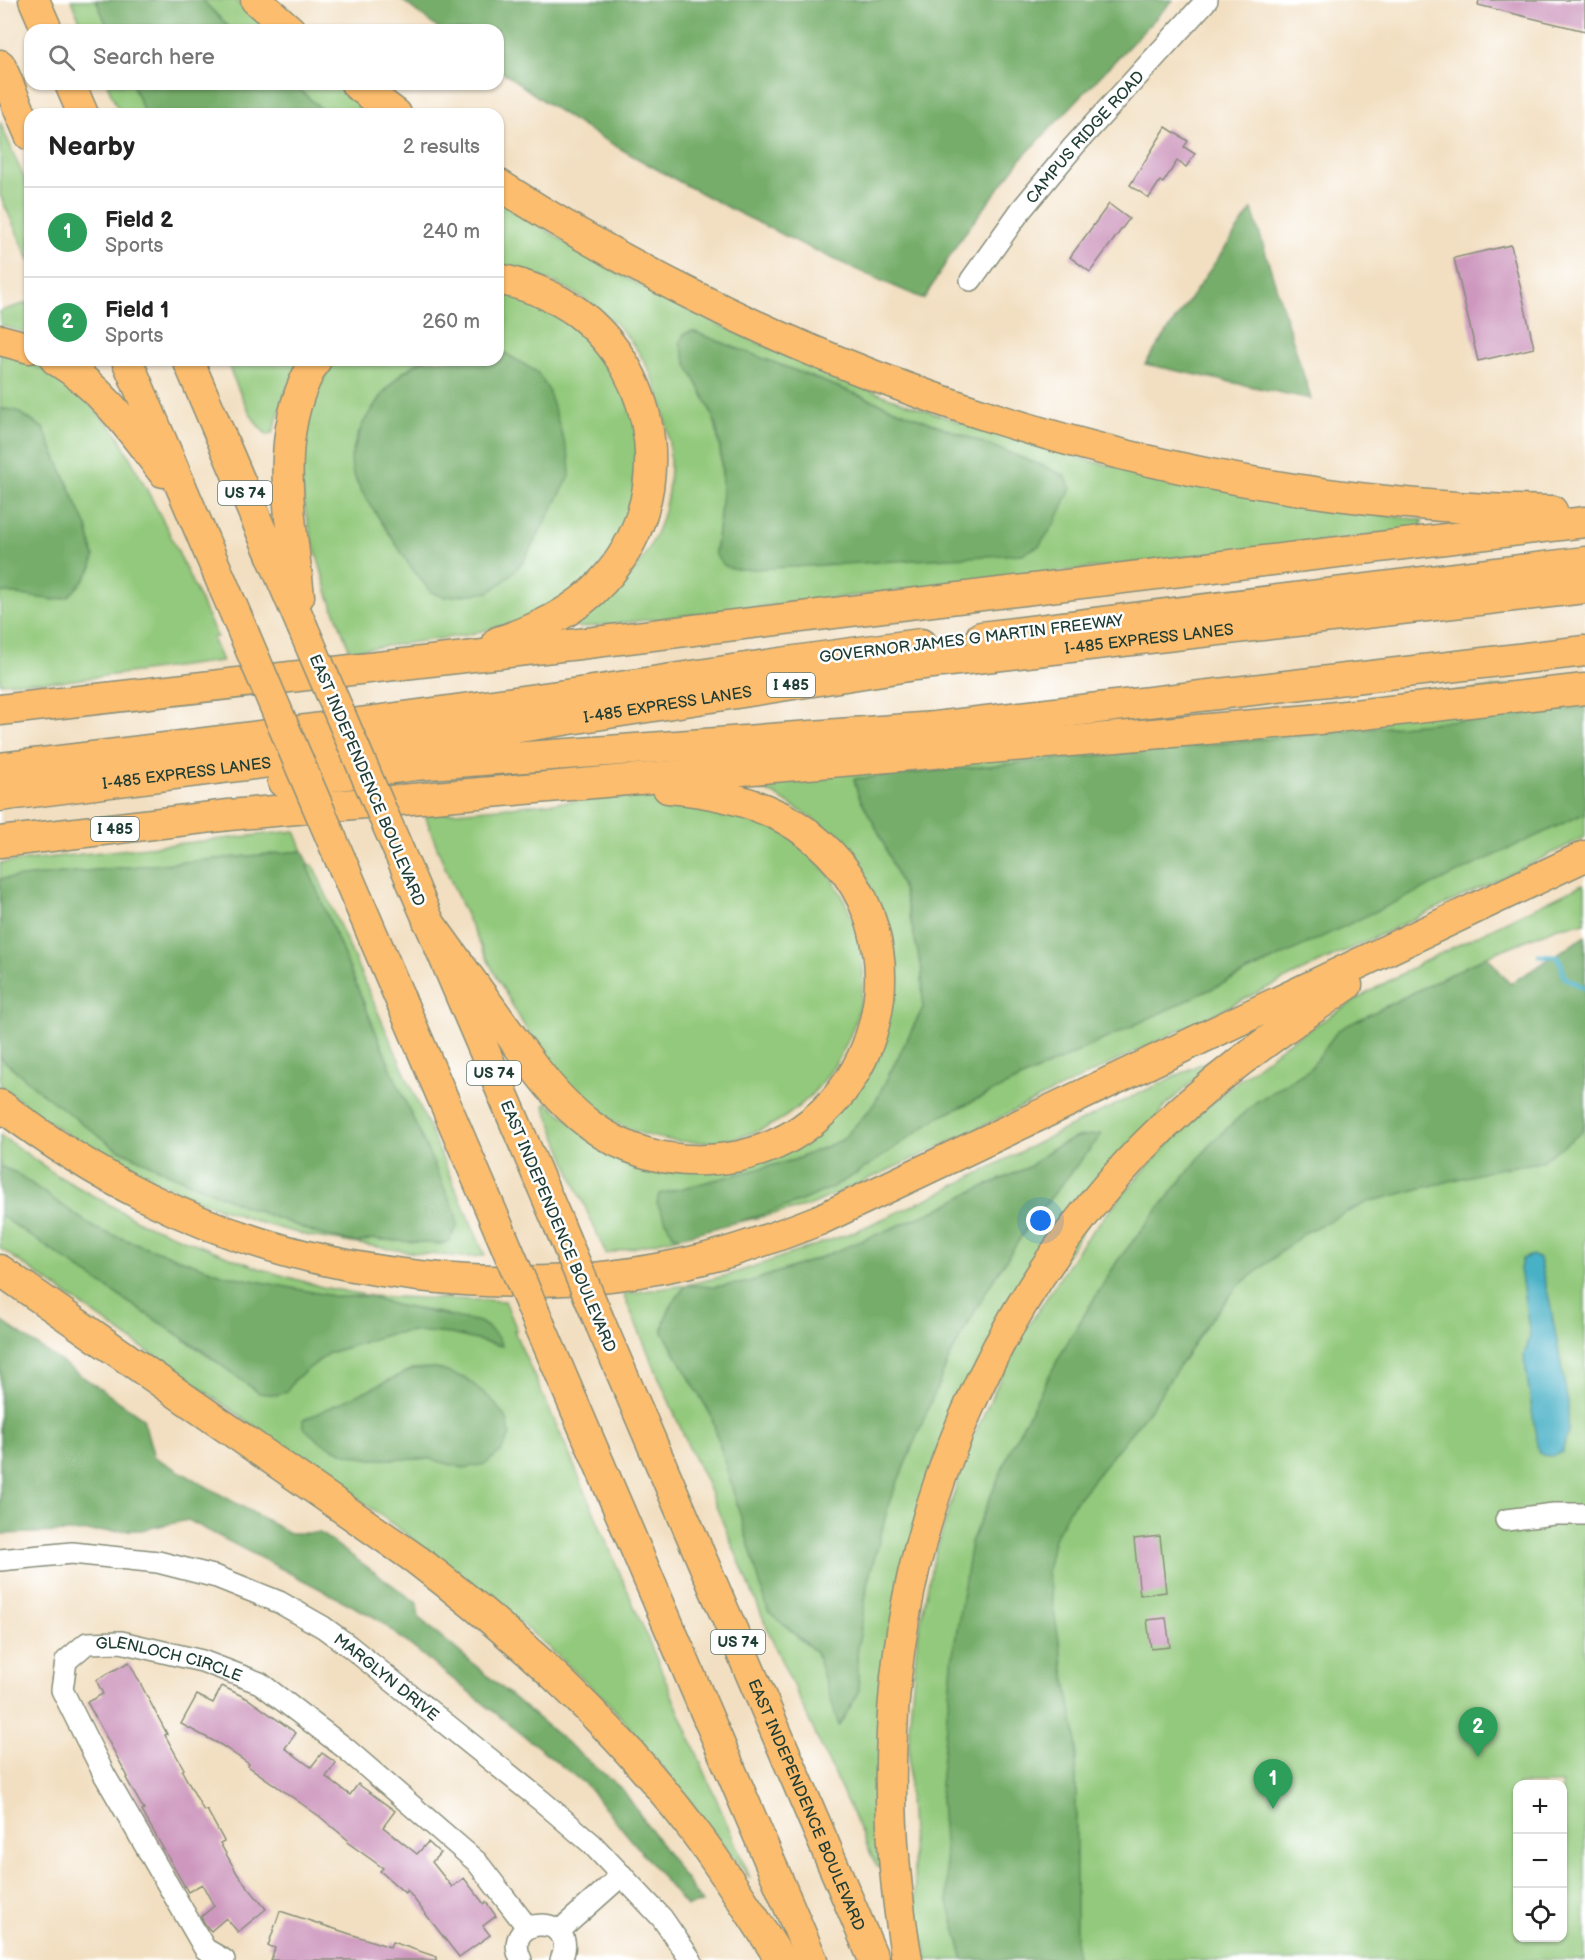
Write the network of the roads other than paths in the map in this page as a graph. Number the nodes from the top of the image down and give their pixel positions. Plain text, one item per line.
1 (34, 0) edge
2 (256, 0) edge
3 (1207, 0) edge
4 (44, 24) edge
5 (283, 24) edge
6 (0, 65) edge
7 (73, 90) edge
8 (364, 90) edge
9 (80, 108) edge
10 (388, 108) edge
11 (24, 121) edge
12 (504, 188) edge
13 (971, 280) dead end
14 (504, 281) edge
15 (0, 340) edge
16 (24, 346) edge
17 (66, 366) edge
18 (130, 366) edge
19 (191, 366) edge
20 (313, 366) edge
21 (190, 509) junction
22 (1585, 512) edge
23 (1585, 522) edge
24 (1585, 562) edge
25 (1585, 588) edge
26 (302, 626) junction
27 (1585, 651) edge
28 (446, 658) junction
29 (1585, 689) edge
30 (0, 703) edge
31 (38, 704) junction
32 (0, 710) edge
33 (0, 768) edge
34 (584, 784) junction
35 (0, 796) edge
36 (0, 817) edge
37 (0, 842) edge
38 (1585, 856) edge
39 (428, 921) junction
40 (1434, 927) junction
41 (0, 1105) edge
42 (0, 1270) edge
43 (1585, 1514) edge
44 (1506, 1520) dead end
45 (0, 1560) edge
46 (622, 1875) junction
47 (528, 1928) junction
48 (558, 1932) junction
49 (224, 1960) edge
50 (521, 1960) edge
51 (561, 1960) edge
52 (691, 1960) edge
53 (781, 1960) edge
54 (812, 1960) edge
55 (874, 1960) edge
56 (907, 1960) edge

1 - 4 highway
2 - 5 highway
3 - 13 street, CAMPUS RIDGE ROAD
6 - 11 highway
7 - 9 highway
8 - 10 highway
12 - 22 highway
14 - 28 highway
15 - 16 highway
17 - 21 highway
18 - 21 highway
19 - 26 highway, EAST INDEPENDENCE BOULEVARD / US 74
20 - 26 highway
21 - 54 highway, bridge
23 - 28 highway
24 - 33 highway, GOVERNOR JAMES G MARTIN FREEWAY / I 485
25 - 35 highway, I-485 EXPRESS LANES / I 485
26 - 39 highway, EAST INDEPENDENCE BOULEVARD / US 74, bridge
27 - 36 highway, I-485 EXPRESS LANES / I 485
28 - 31 highway
29 - 34 highway, I 485
30 - 31 highway
31 - 32 highway
34 - 37 highway, I 485
34 - 39 highway
38 - 40 highway
39 - 55 highway, EAST INDEPENDENCE BOULEVARD / US 74, bridge
40 - 41 highway
40 - 56 highway
42 - 53 highway
43 - 44 street
45 - 46 street, MARGLYN DRIVE
46 - 48 street
46 - 52 street, MARGLYN DRIVE
47 - 48 street
47 - 49 street, GLENLOCH CIRCLE
47 - 50 street
48 - 51 street

